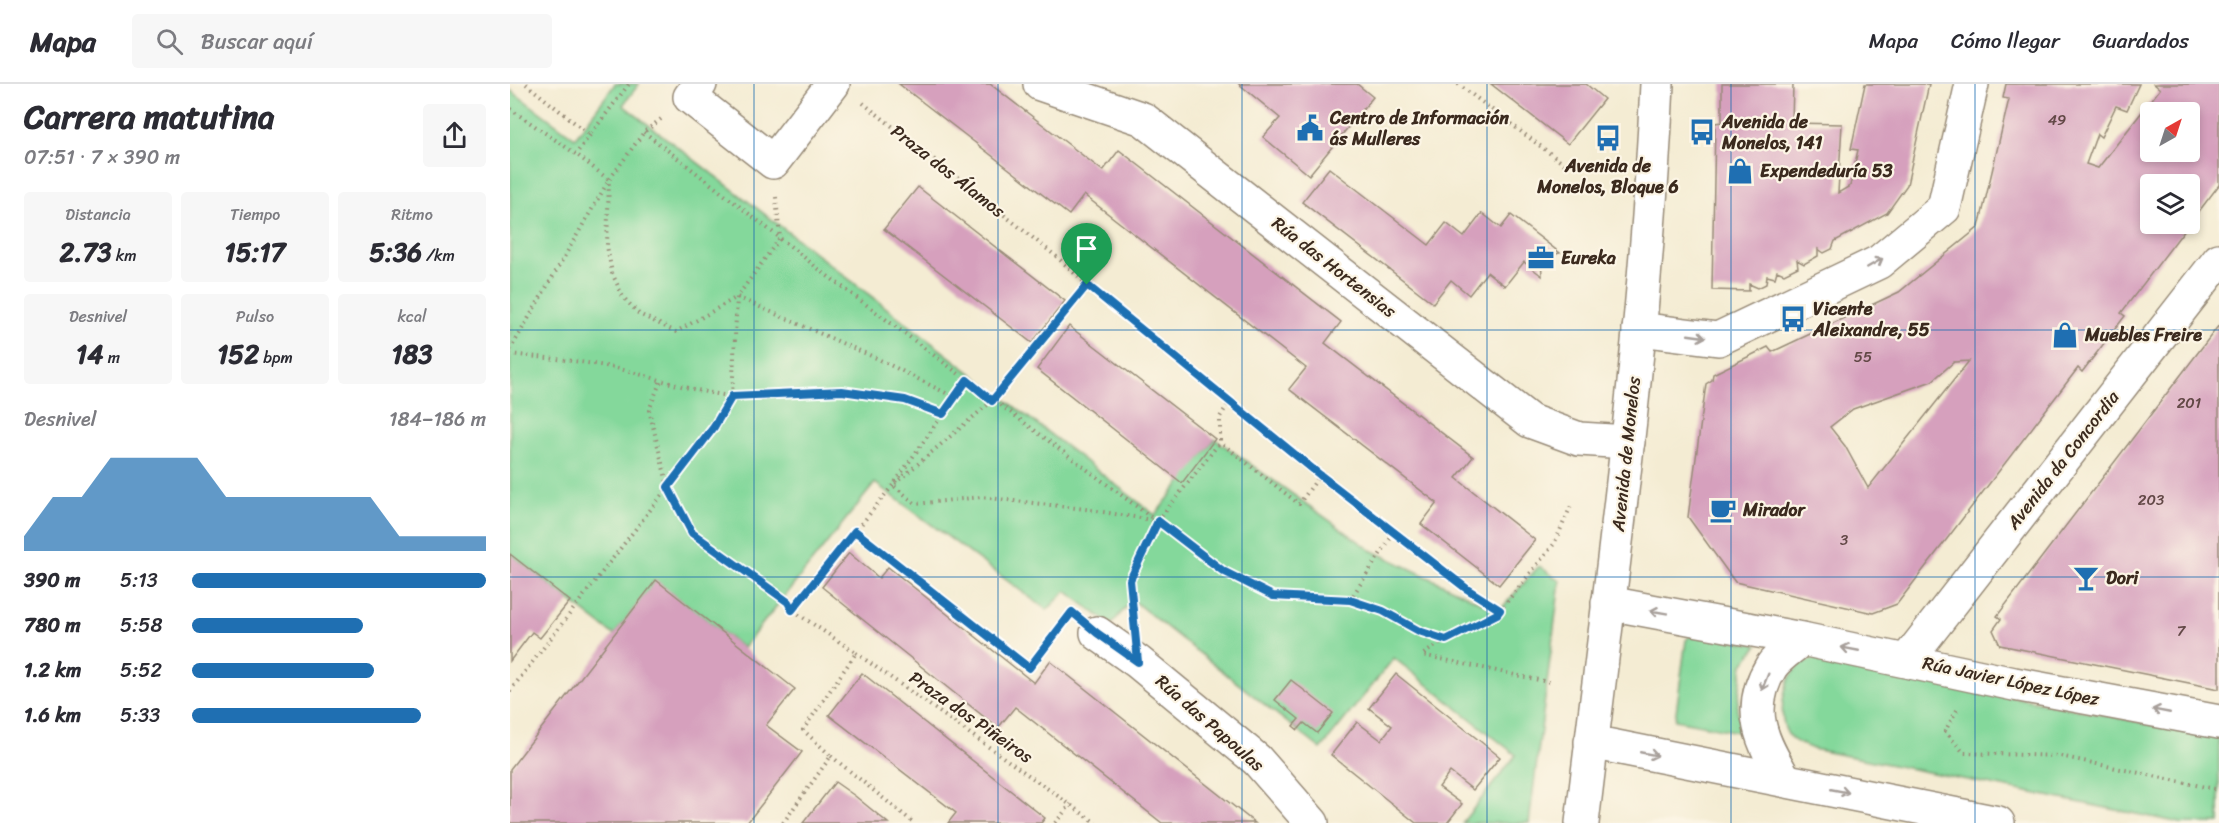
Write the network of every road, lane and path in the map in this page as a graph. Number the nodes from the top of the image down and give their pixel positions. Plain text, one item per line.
1 (526, 84) edge
2 (629, 84) edge
3 (700, 84) edge
4 (1040, 84) edge
5 (1458, 84) edge
6 (1657, 84) edge
7 (1972, 84) edge
8 (845, 91) edge
9 (510, 109) edge
10 (590, 135) junction
11 (576, 154) junction
12 (1615, 166) dead end
13 (609, 180) junction
14 (780, 238) junction
15 (2219, 260) edge
16 (1087, 285) junction
17 (737, 297) junction
18 (1639, 329) junction
19 (510, 352) edge
20 (661, 380) junction
21 (967, 380) junction
22 (732, 396) junction
23 (954, 397) junction
24 (992, 401) junction
25 (1230, 401) junction
26 (943, 414) junction
27 (1220, 442) junction
28 (1628, 442) junction
29 (1320, 475) junction
30 (893, 485) junction
31 (668, 487) junction
32 (1571, 506) dead end
33 (1158, 521) junction
34 (855, 531) junction
35 (1394, 532) junction
36 (1350, 600) junction
37 (1608, 603) junction
38 (792, 610) junction
39 (1500, 610) junction
40 (1097, 633) joint
41 (1802, 639) junction
42 (1446, 640) junction
43 (856, 653) junction
44 (1907, 660) junction
45 (1138, 662) junction
46 (1553, 683) dead end
47 (510, 691) edge
48 (1960, 706) dead end
49 (2219, 722) edge
50 (1592, 742) junction
51 (831, 756) junction
52 (1785, 780) junction
53 (2219, 790) edge
54 (1071, 804) junction
55 (783, 823) edge
56 (914, 823) edge
57 (1055, 823) edge
58 (1096, 823) edge
59 (1312, 823) edge
60 (1582, 823) edge
61 (1998, 823) edge

1 - 10 path
2 - 10 path
3 - 8 street
4 - 28 street, Rúa das Hortensias
5 - 12 path
6 - 18 street, Avenida de Monelos
18 -> 7 street
8 - 16 path, Praza dos Álamos
9 - 11 path
10 - 11 path
11 - 13 path
13 - 14 path
13 - 17 path
13 - 19 path
14 - 17 path
14 - 21 path
15 - 44 street, Avenida da Concordia
16 - 24 path
16 - 25 path, Praza dos Álamos
17 - 22 path
17 - 23 path
18 - 28 street, Avenida de Monelos
19 - 20 path
20 - 22 path
20 - 31 path, Praza dos Piñeiros
21 - 23 path
21 - 24 path
22 - 26 path
22 - 31 path
23 - 26 path
24 - 30 path
24 - 33 path
25 - 27 path
25 - 29 path
26 - 30 path
27 - 29 path
27 - 33 path
28 - 37 street, Avenida de Monelos
29 - 35 path
30 - 33 path
30 - 34 path
31 - 38 path, Praza dos Piñeiros
31 - 47 path
32 - 39 path
33 - 36 path
33 - 45 path
34 - 38 path
34 - 40 path
35 - 36 path
35 - 39 path
36 - 42 path
41 -> 37 street, Rúa Javier López López
37 - 50 street, Avenida de Monelos
38 - 43 path, Praza dos Piñeiros
39 - 42 path
40 - 45 street, Rúa das Papoulas
44 -> 41 street, Rúa Javier López López
41 -> 52 street
42 - 46 path
43 - 51 path
43 - 54 path, Praza dos Piñeiros
49 -> 44 street, Rúa Javier López López
45 - 59 street, Rúa das Papoulas
48 - 53 path
50 -> 52 street
50 - 60 street, Avenida de Monelos
51 - 55 path
51 - 56 path
52 -> 61 street
54 - 57 path
54 - 58 path, Praza dos Piñeiros

